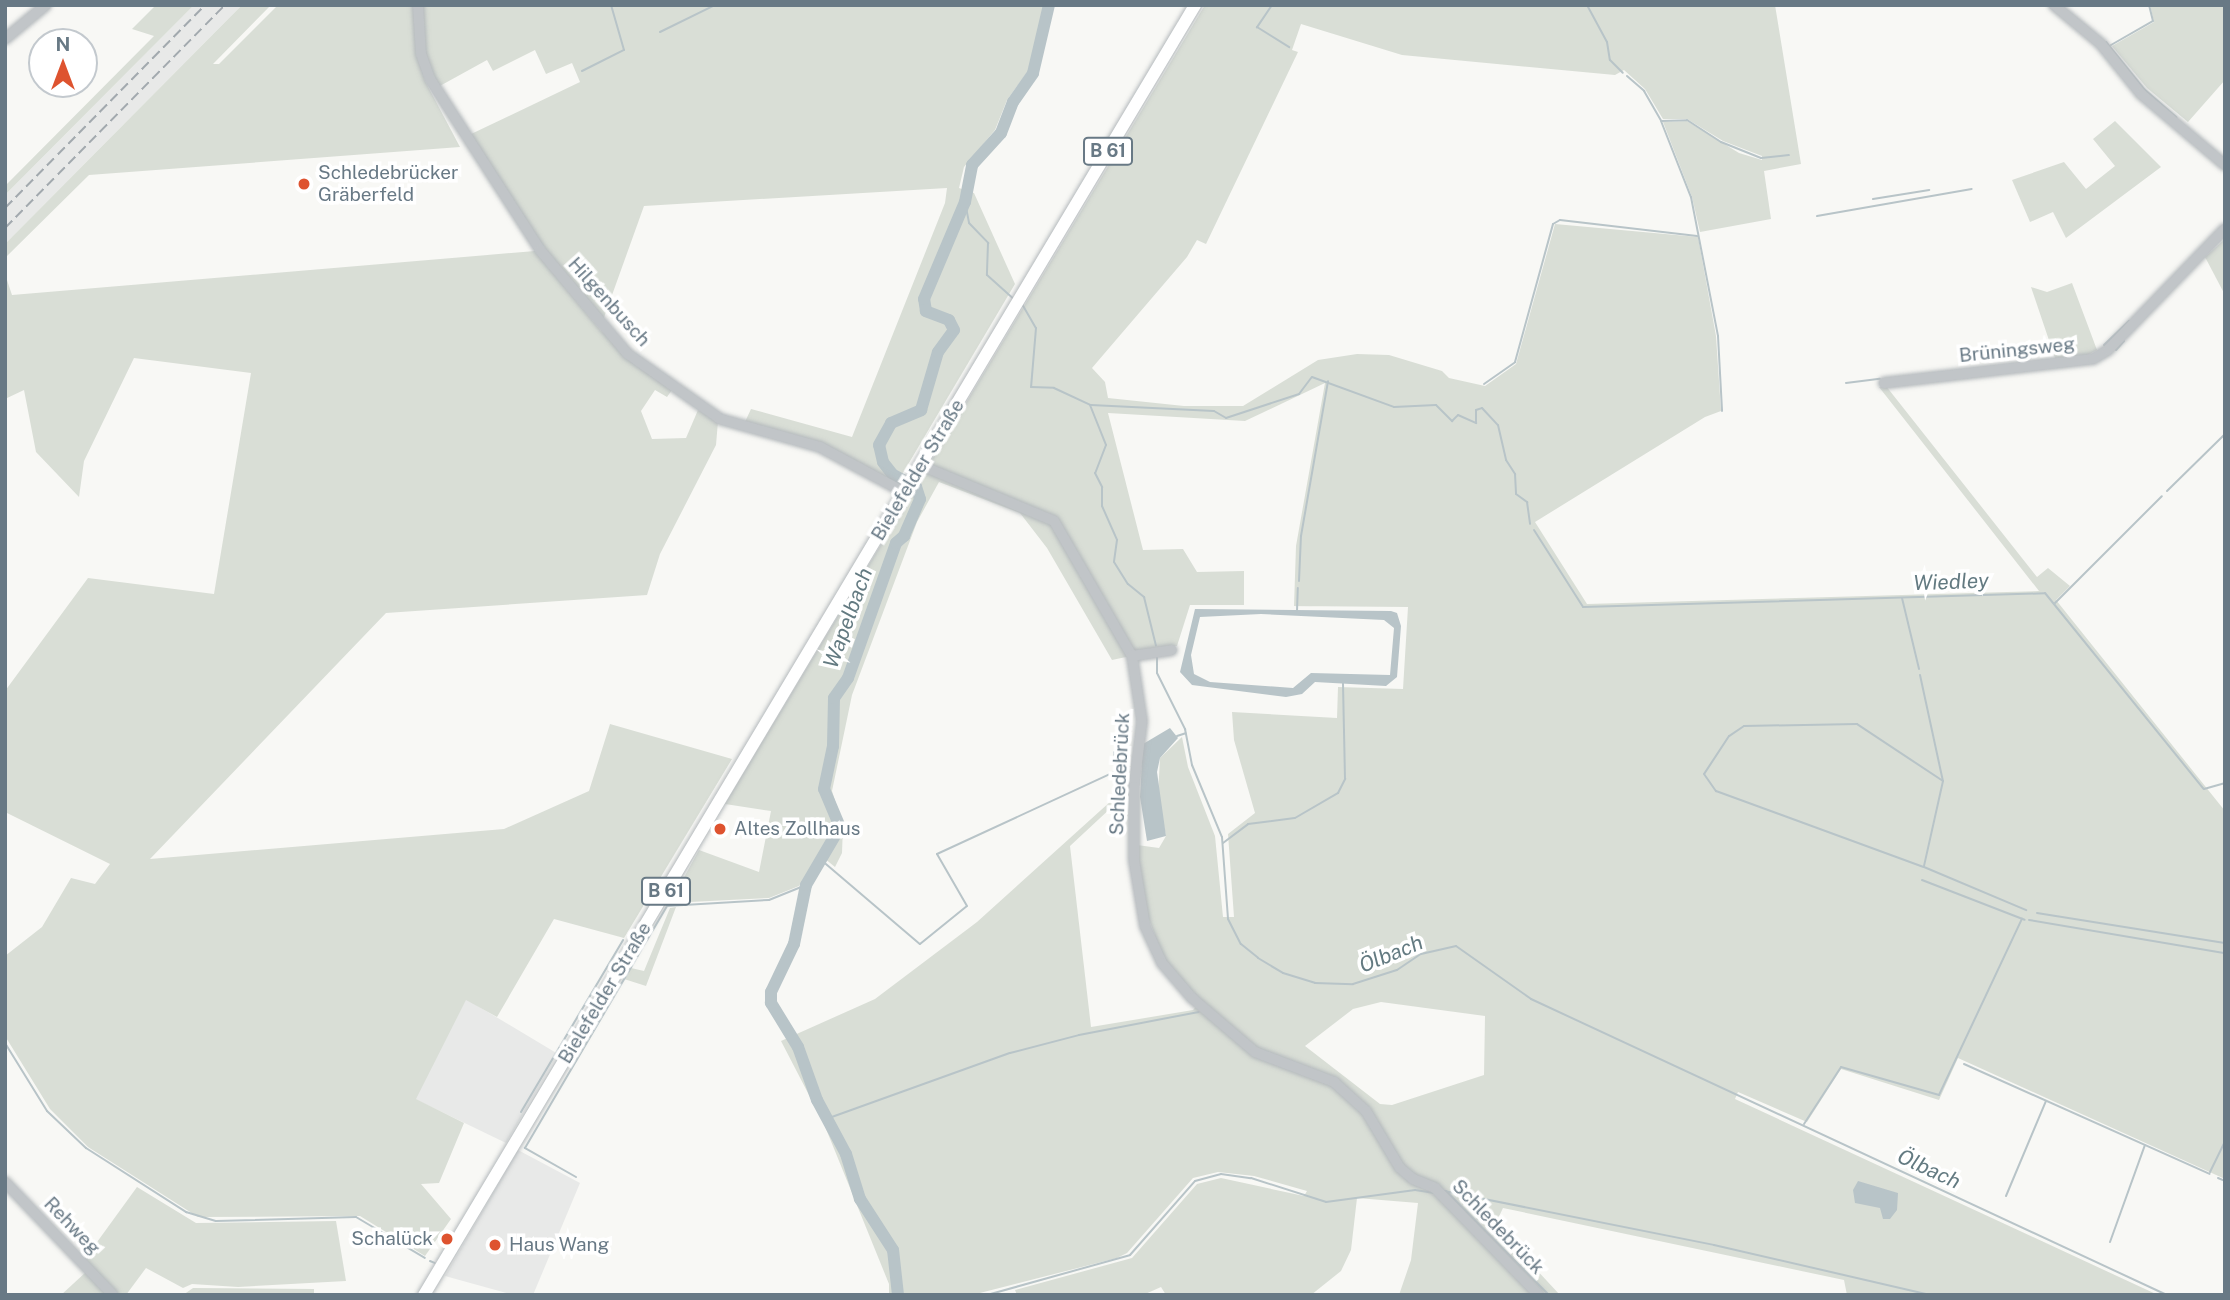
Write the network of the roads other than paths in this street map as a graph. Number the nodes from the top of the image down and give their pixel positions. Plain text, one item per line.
1 (46, 5) edge
2 (418, 5) edge
3 (1195, 5) edge
4 (2054, 5) edge
5 (5, 39) edge
6 (2225, 165) edge
7 (2225, 229) edge
8 (1884, 383) dead end
9 (917, 470) junction
10 (905, 491) junction
11 (1172, 650) dead end
12 (1132, 656) junction
13 (5, 1182) edge
14 (113, 1295) edge
15 (424, 1295) edge
16 (1539, 1295) edge

1 - 5 street
2 - 10 street, Hilgenbusch
3 - 9 main road, Bielefelder Straße / B 61
4 - 6 street
7 - 8 street, Brüningsweg
9 - 10 main road, Bielefelder Straße / B 61
9 - 12 street, Schledebrück
10 - 15 main road, Bielefelder Straße / B 61
11 - 12 street
12 - 16 street, Schledebrück
13 - 14 street, Rehweg

